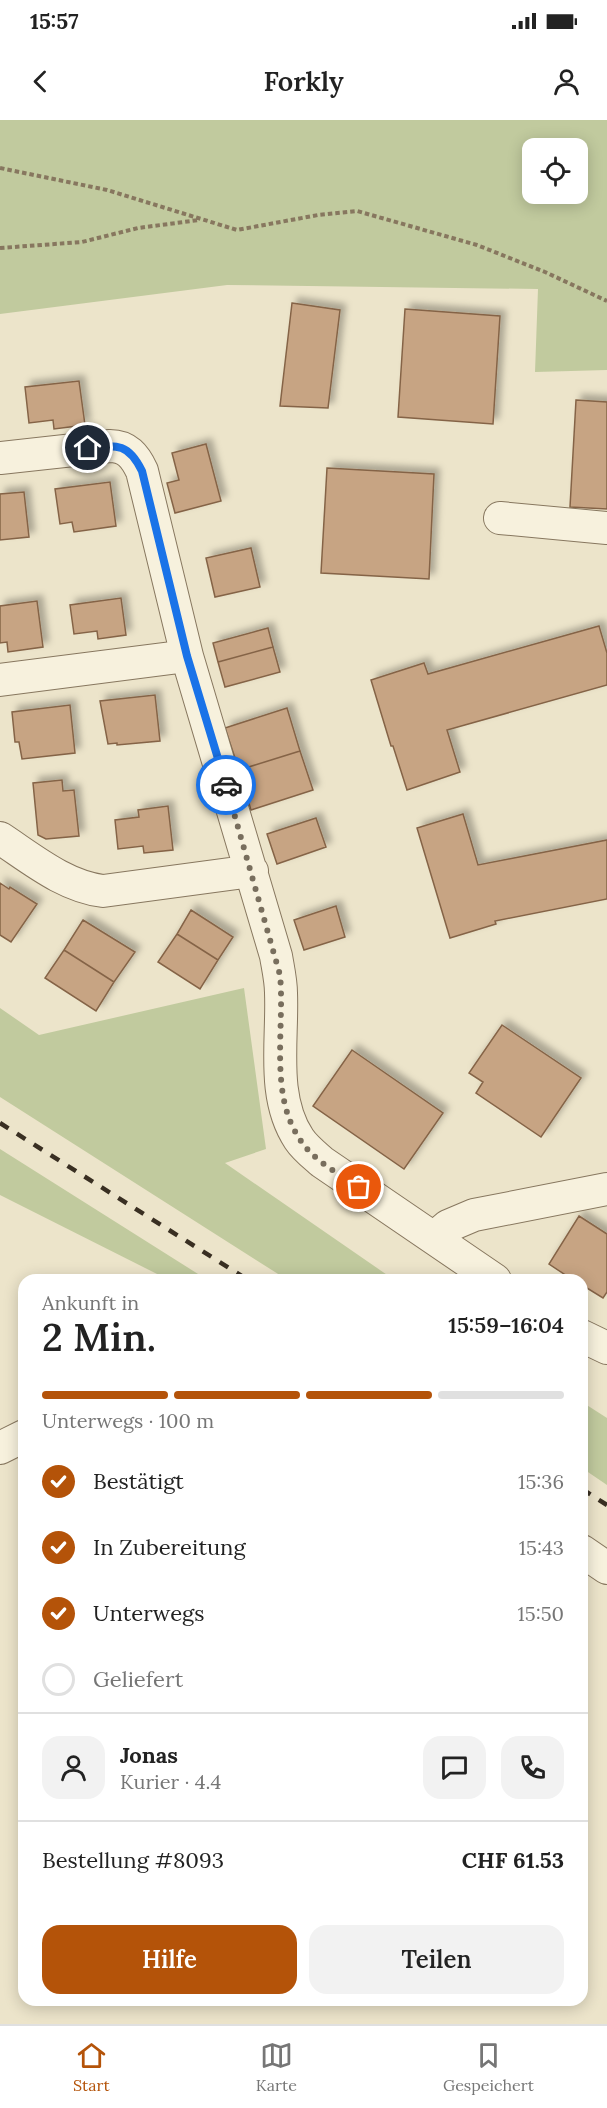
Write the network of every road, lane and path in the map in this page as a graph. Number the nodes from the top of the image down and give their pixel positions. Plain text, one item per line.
1 (0, 168) edge
2 (203, 219) junction
3 (0, 248) edge
4 (607, 301) edge
5 (0, 458) edge
6 (500, 518) dead end
7 (607, 528) edge
8 (187, 656) junction
9 (0, 680) edge
10 (0, 838) edge
11 (252, 871) junction
12 (607, 1189) edge
13 (434, 1238) junction
14 (486, 1274) edge
15 (588, 1339) edge
16 (607, 1348) edge
17 (18, 1439) edge
18 (0, 1448) edge
19 (588, 1555) edge
20 (607, 1568) edge

1 - 2 path
2 - 3 path
2 - 4 path
5 - 8 street
6 - 7 street
8 - 9 street
8 - 11 street
10 - 11 street
11 - 13 street
12 - 13 street
13 - 14 street
15 - 16 street
17 - 18 street
19 - 20 street

